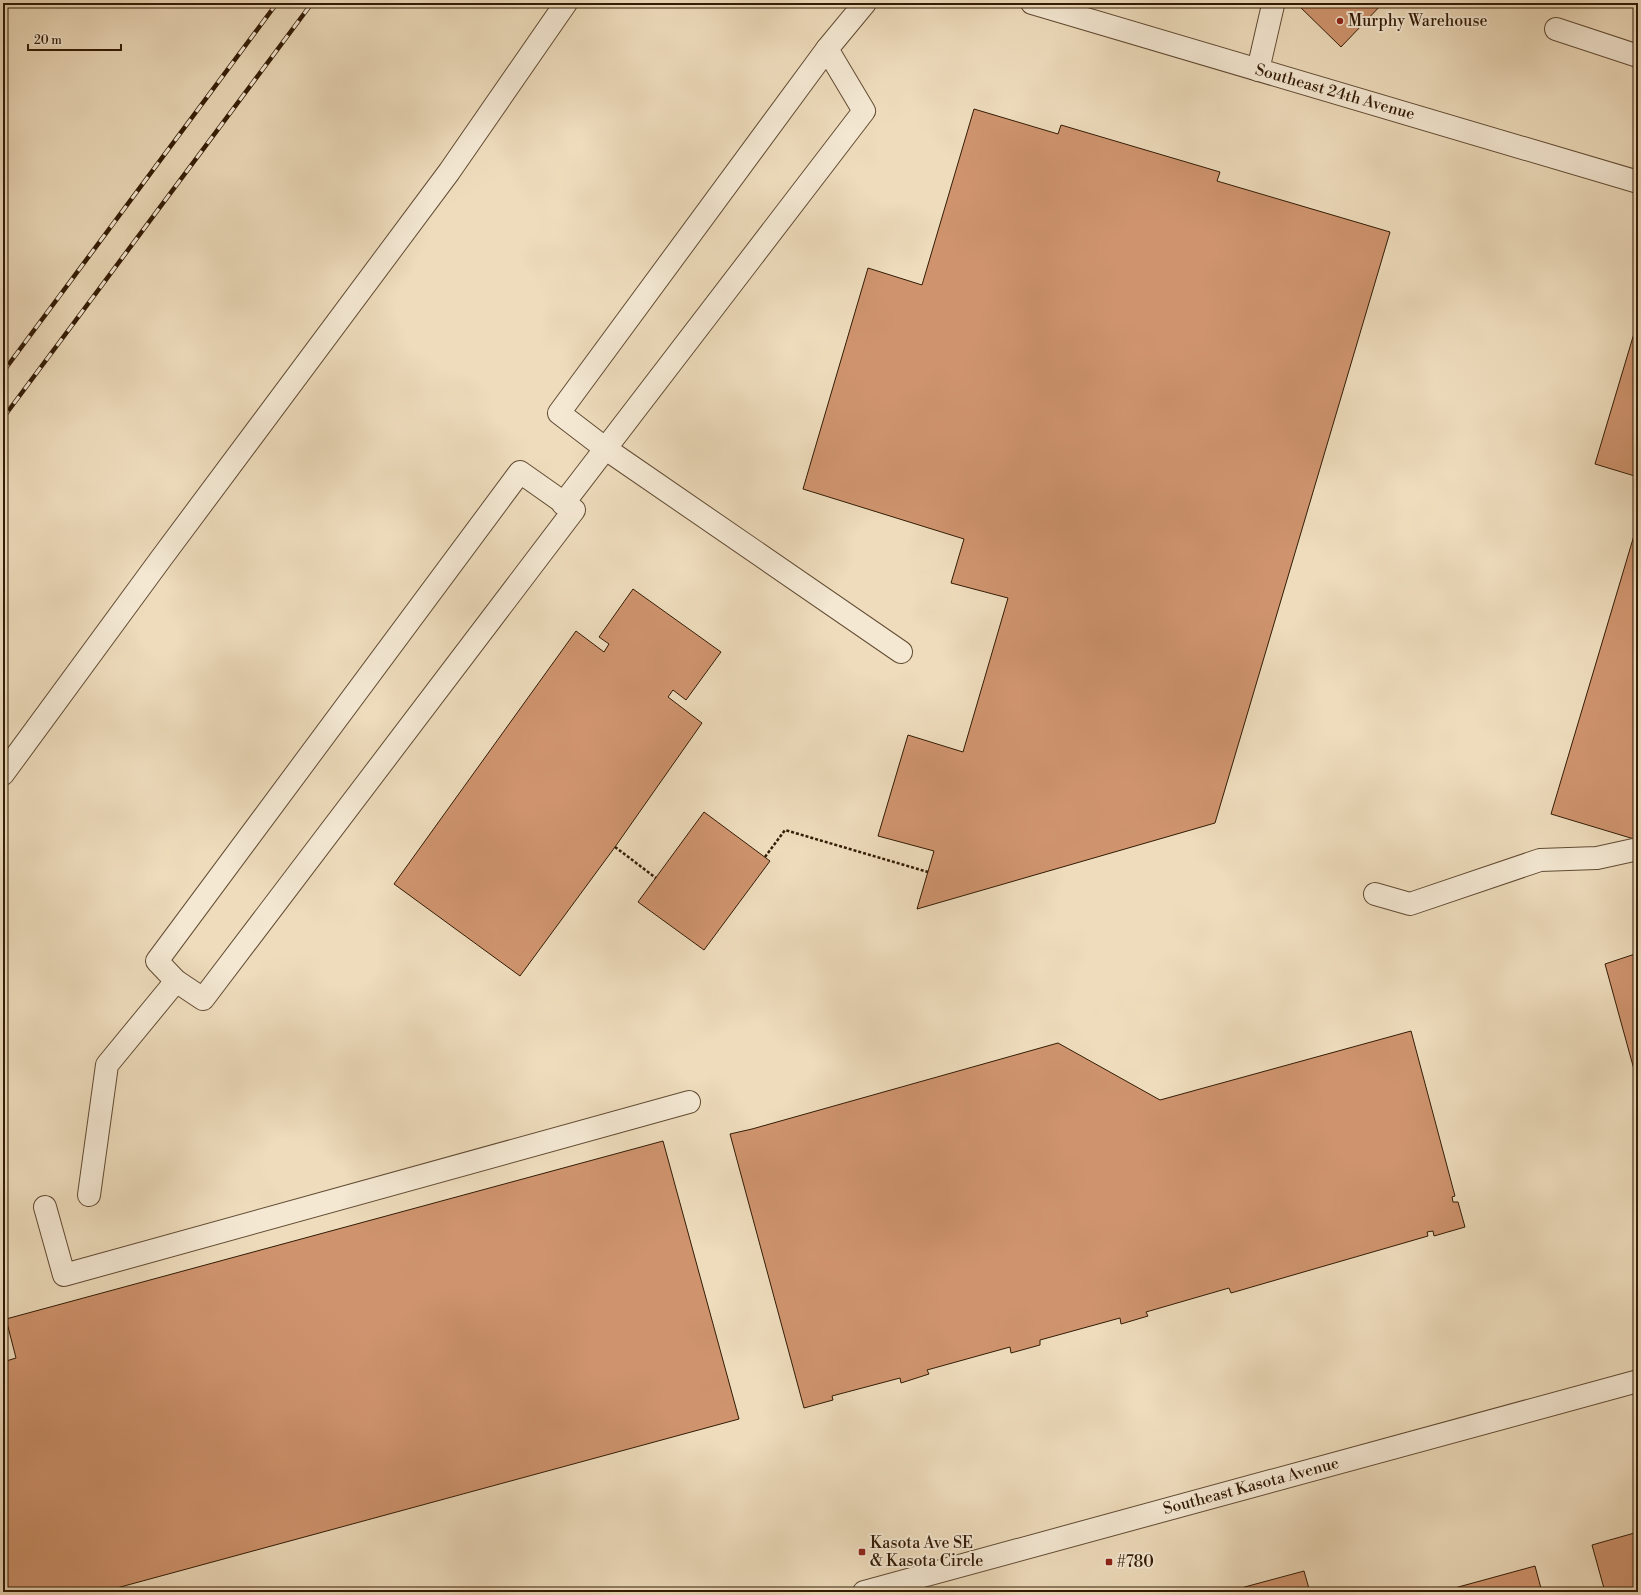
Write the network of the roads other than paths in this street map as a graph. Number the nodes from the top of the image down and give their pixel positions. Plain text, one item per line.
1 (566, 3) edge
2 (865, 3) edge
3 (1032, 3) edge
4 (1271, 3) edge
5 (1556, 29) dead end
6 (826, 49) junction
7 (1638, 56) edge
8 (1258, 70) junction
9 (1638, 182) edge
10 (606, 449) junction
11 (563, 504) junction
12 (901, 652) dead end
13 (3, 774) edge
14 (1638, 849) edge
15 (1375, 894) dead end
16 (176, 981) junction
17 (689, 1102) dead end
18 (89, 1195) dead end
19 (45, 1207) dead end
20 (1638, 1381) edge
21 (864, 1592) edge

1 - 13 street
2 - 6 street
3 - 8 street, Southeast 24th Avenue
4 - 8 street
5 - 7 street
6 - 10 street
6 - 10 street
8 - 9 street, Southeast 24th Avenue
10 - 11 street
10 - 12 street
11 - 16 street
11 - 16 street
14 - 15 street
16 - 18 street
17 - 19 street
20 - 21 street, Southeast Kasota Avenue

